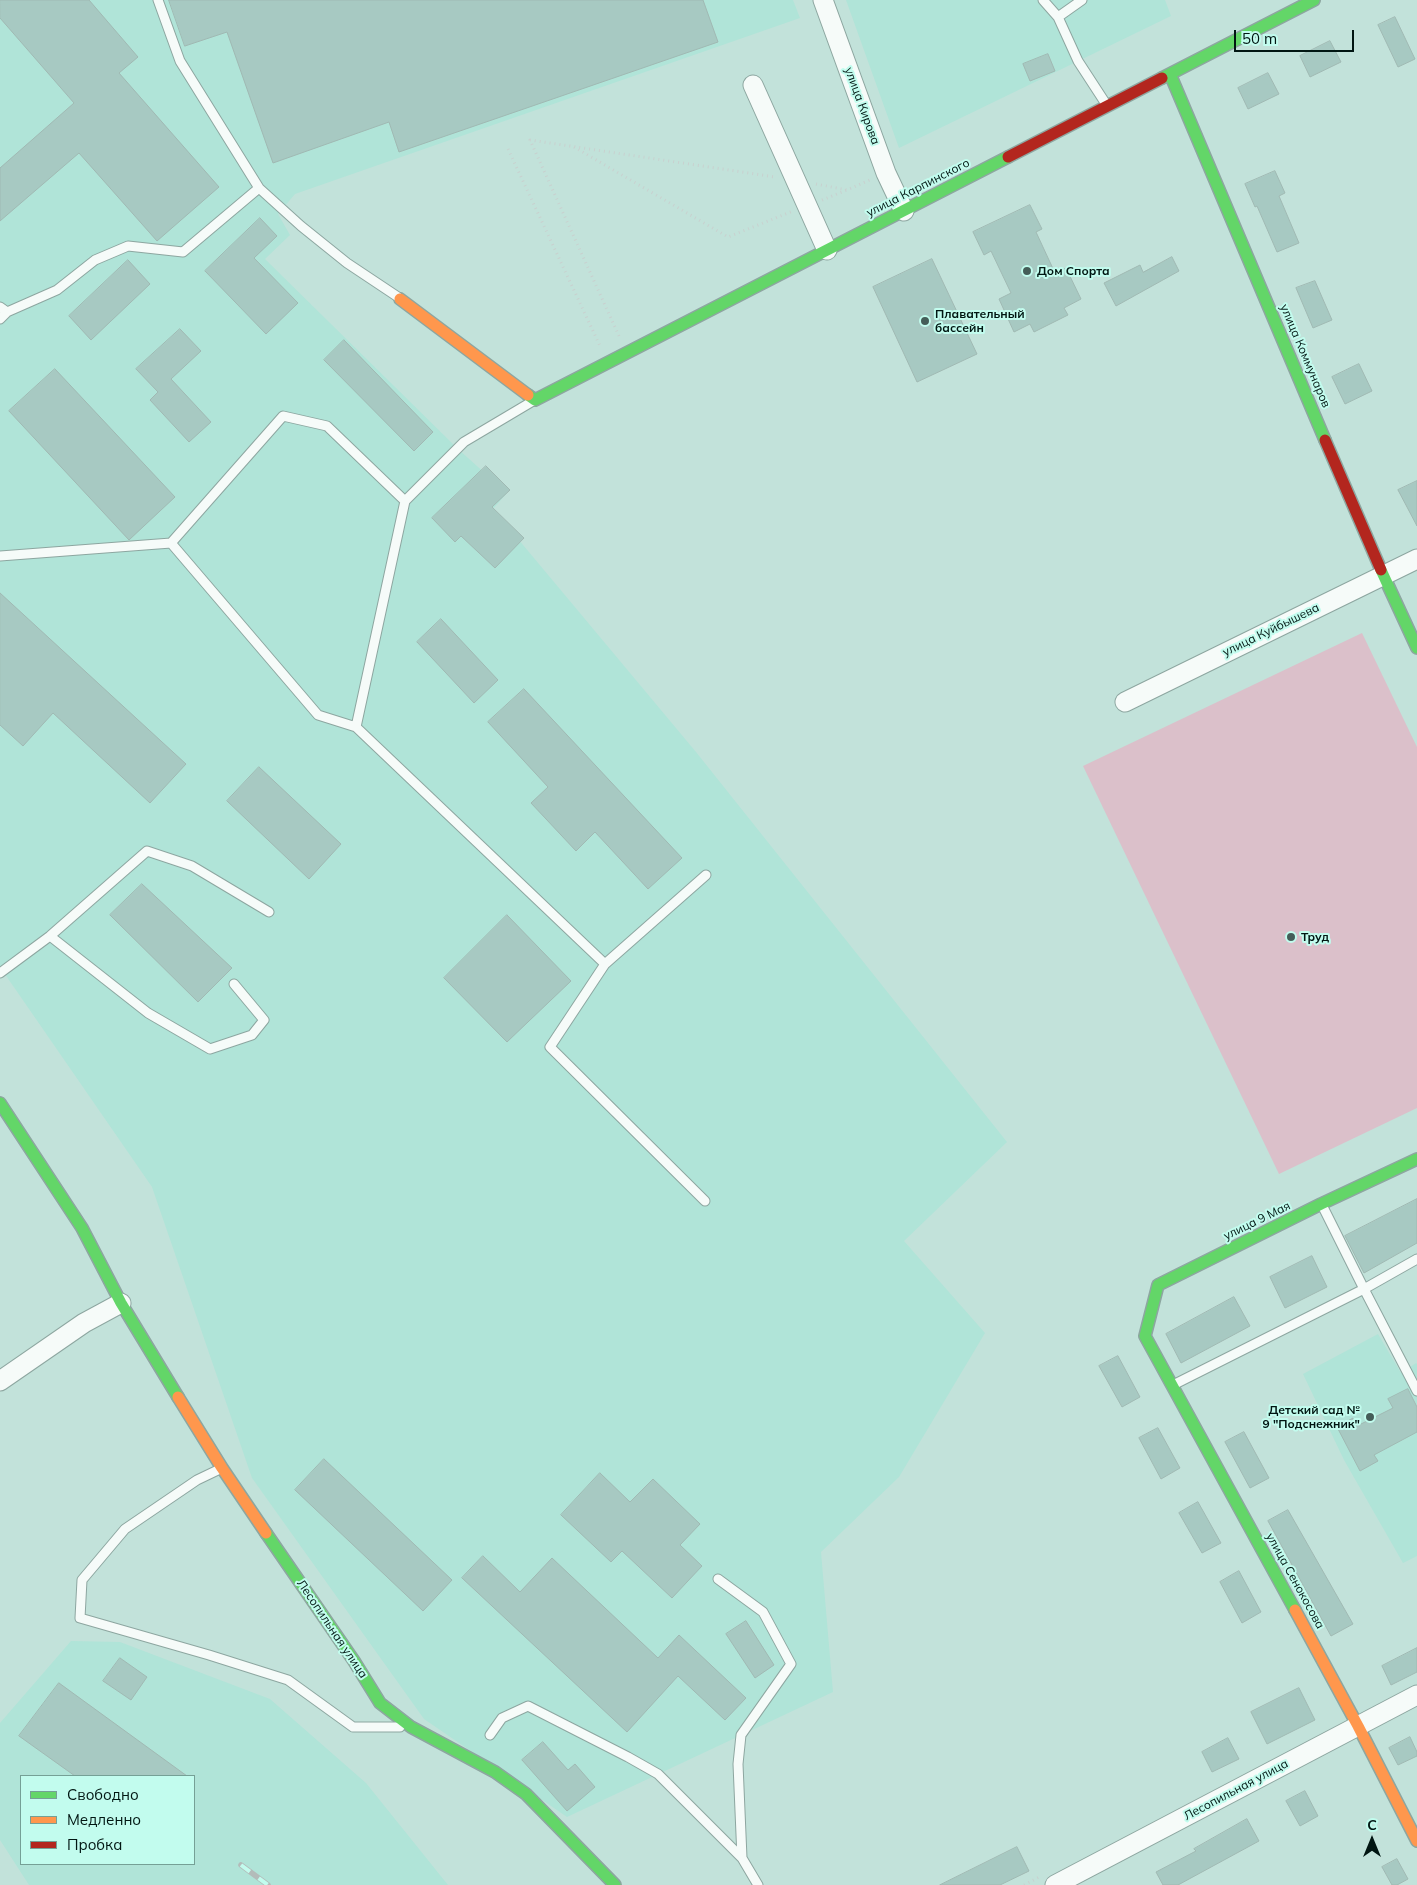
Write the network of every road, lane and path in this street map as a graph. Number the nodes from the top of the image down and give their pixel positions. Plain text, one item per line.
1 (158, 0) edge
2 (823, 0) edge
3 (1043, 0) edge
4 (1082, 0) edge
5 (1314, 0) edge
6 (1058, 17) junction
7 (1170, 74) junction
8 (753, 85) dead end
9 (1107, 106) junction
10 (572, 146) junction
11 (508, 150) dead end
12 (886, 173) junction
13 (796, 181) junction
14 (259, 188) junction
15 (847, 190) junction
16 (807, 206) junction
17 (904, 211) junction
18 (827, 250) junction
19 (400, 299) joint
20 (4, 310) edge
21 (0, 319) edge
22 (627, 353) junction
23 (608, 363) junction
24 (535, 400) junction
25 (405, 501) junction
26 (172, 543) junction
27 (0, 556) edge
28 (1417, 559) edge
29 (1383, 576) junction
30 (1417, 648) edge
31 (1125, 702) dead end
32 (356, 727) junction
33 (706, 875) dead end
34 (269, 912) dead end
35 (50, 936) junction
36 (605, 964) junction
37 (0, 973) edge
38 (234, 984) dead end
39 (0, 1103) edge
40 (1417, 1159) edge
41 (705, 1201) dead end
42 (1322, 1204) junction
43 (1417, 1259) edge
44 (1364, 1289) junction
45 (121, 1303) junction
46 (1145, 1336) joint
47 (0, 1381) edge
48 (1172, 1385) junction
49 (1417, 1391) edge
50 (222, 1468) junction
51 (718, 1580) dead end
52 (1417, 1695) edge
53 (1358, 1726) junction
54 (411, 1727) junction
55 (490, 1735) dead end
56 (1417, 1841) edge
57 (742, 1858) junction
58 (615, 1885) edge
59 (758, 1885) edge
60 (1054, 1885) edge

1 - 14 lane
2 - 12 street, улица Кирова
3 - 6 lane
4 - 6 lane
5 - 7 street, улица Карпинского
6 - 9 lane
7 - 9 street, улица Карпинского
7 - 29 street, улица Коммунаров
8 - 13 street
9 - 17 street, улица Карпинского
10 - 13 path
10 - 16 path
10 - 22 path
11 - 23 path
12 - 15 path
12 - 17 street, улица Кирова
13 - 15 path
13 - 16 street
14 - 19 lane
14 - 20 lane
15 - 16 path
16 - 18 street
17 - 18 street, улица Карпинского
18 - 22 street, улица Карпинского
19 - 24 street
20 - 21 lane
22 - 23 street, улица Карпинского
23 - 24 street, улица Карпинского
24 - 25 lane
25 - 26 lane
25 - 32 lane
26 - 27 lane
26 - 32 lane
28 - 29 street, улица Куйбышева
29 - 30 street, улица Коммунаров
29 - 31 street, улица Куйбышева
32 - 36 lane
33 - 36 lane
34 - 35 lane
35 - 37 lane
35 - 38 lane
36 - 41 lane
39 - 45 street, Лесопильная улица
40 - 42 street, улица 9 Мая
42 - 44 lane
42 - 46 street, улица 9 Мая
43 - 44 lane
44 - 48 lane
44 - 49 lane
45 - 47 street
45 - 50 street, Лесопильная улица
46 - 48 street, улица Сенокосова
48 - 53 street, улица Сенокосова
50 - 54 street, Лесопильная улица
50 - 54 lane
51 - 57 lane
52 - 53 street, Лесопильная улица
53 - 56 street, улица Сенокосова
53 - 60 street, Лесопильная улица
54 - 58 street, Лесопильная улица
55 - 57 lane
57 - 59 lane

